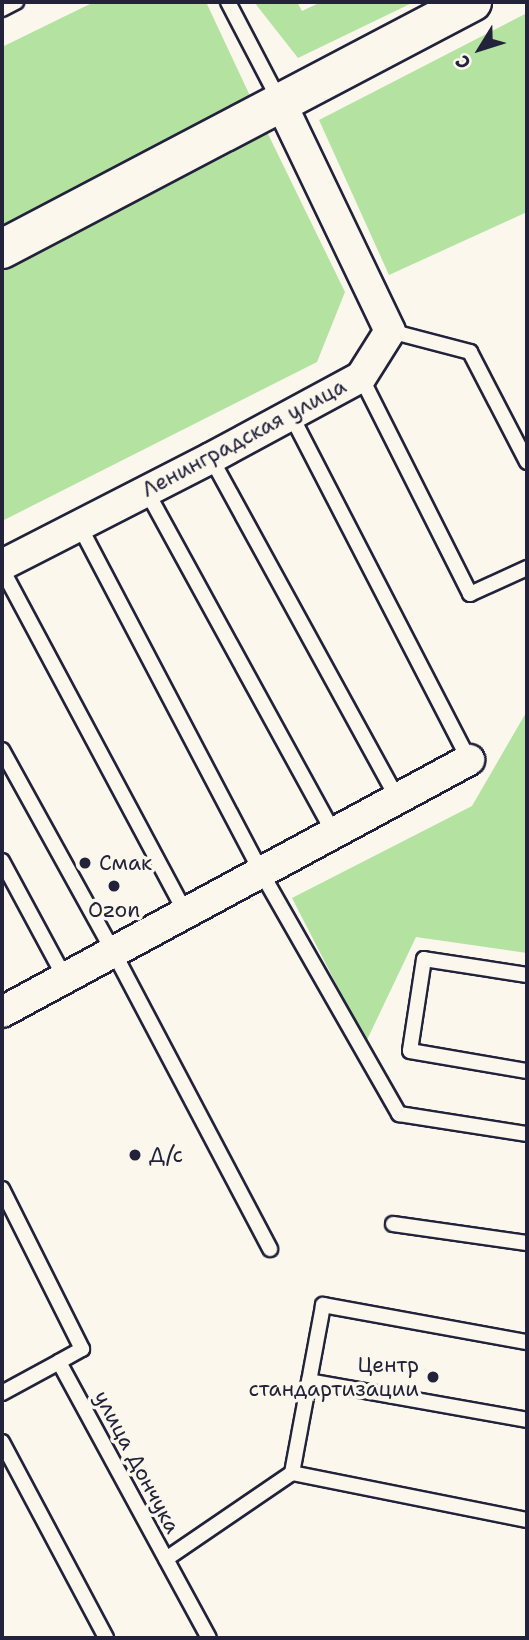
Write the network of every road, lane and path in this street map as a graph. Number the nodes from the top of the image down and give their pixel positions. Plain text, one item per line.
1 (16, 2) edge
2 (228, 2) edge
3 (471, 2) edge
4 (2, 9) edge
5 (280, 101) junction
6 (2, 249) edge
7 (390, 331) junction
8 (361, 377) junction
9 (292, 415) junction
10 (211, 458) junction
11 (527, 462) edge
12 (146, 489) junction
13 (79, 525) junction
14 (2, 567) edge
15 (527, 568) edge
16 (2, 750) edge
17 (469, 760) joint
18 (398, 799) junction
19 (334, 833) junction
20 (2, 861) edge
21 (261, 872) junction
22 (186, 913) junction
23 (113, 951) junction
24 (527, 975) edge
25 (65, 978) junction
26 (2, 1012) edge
27 (527, 1071) edge
28 (527, 1134) edge
29 (2, 1189) edge
30 (393, 1224) dead end
31 (527, 1243) edge
32 (270, 1249) dead end
33 (527, 1342) edge
34 (58, 1362) junction
35 (309, 1381) junction
36 (2, 1393) edge
37 (527, 1420) edge
38 (2, 1442) edge
39 (292, 1473) junction
40 (527, 1520) edge
41 (166, 1559) junction
42 (106, 1638) edge
43 (209, 1638) edge

1 - 4 lane
2 - 5 lane
3 - 5 street
5 - 6 street
5 - 7 street
7 - 8 street, Ленинградская улица
7 - 11 lane
8 - 9 street, Ленинградская улица
8 - 15 lane
9 - 10 street, Ленинградская улица
9 - 17 lane
10 - 12 street, Ленинградская улица
10 - 18 lane
12 - 13 street, Ленинградская улица
12 - 19 lane
13 - 14 street, Ленинградская улица
13 - 21 lane
14 - 22 lane
16 - 23 lane
17 - 18 street
18 - 19 street
19 - 21 street
20 - 25 lane
21 - 22 street
21 - 28 lane
22 - 23 street
23 - 25 street
23 - 32 lane
24 - 27 lane
25 - 26 street
29 - 34 lane
30 - 31 lane
33 - 35 lane
34 - 36 lane
34 - 41 lane, улица Дончука
35 - 37 lane
35 - 39 lane
38 - 42 lane
39 - 40 lane
39 - 41 lane
41 - 43 lane, улица Дончука

